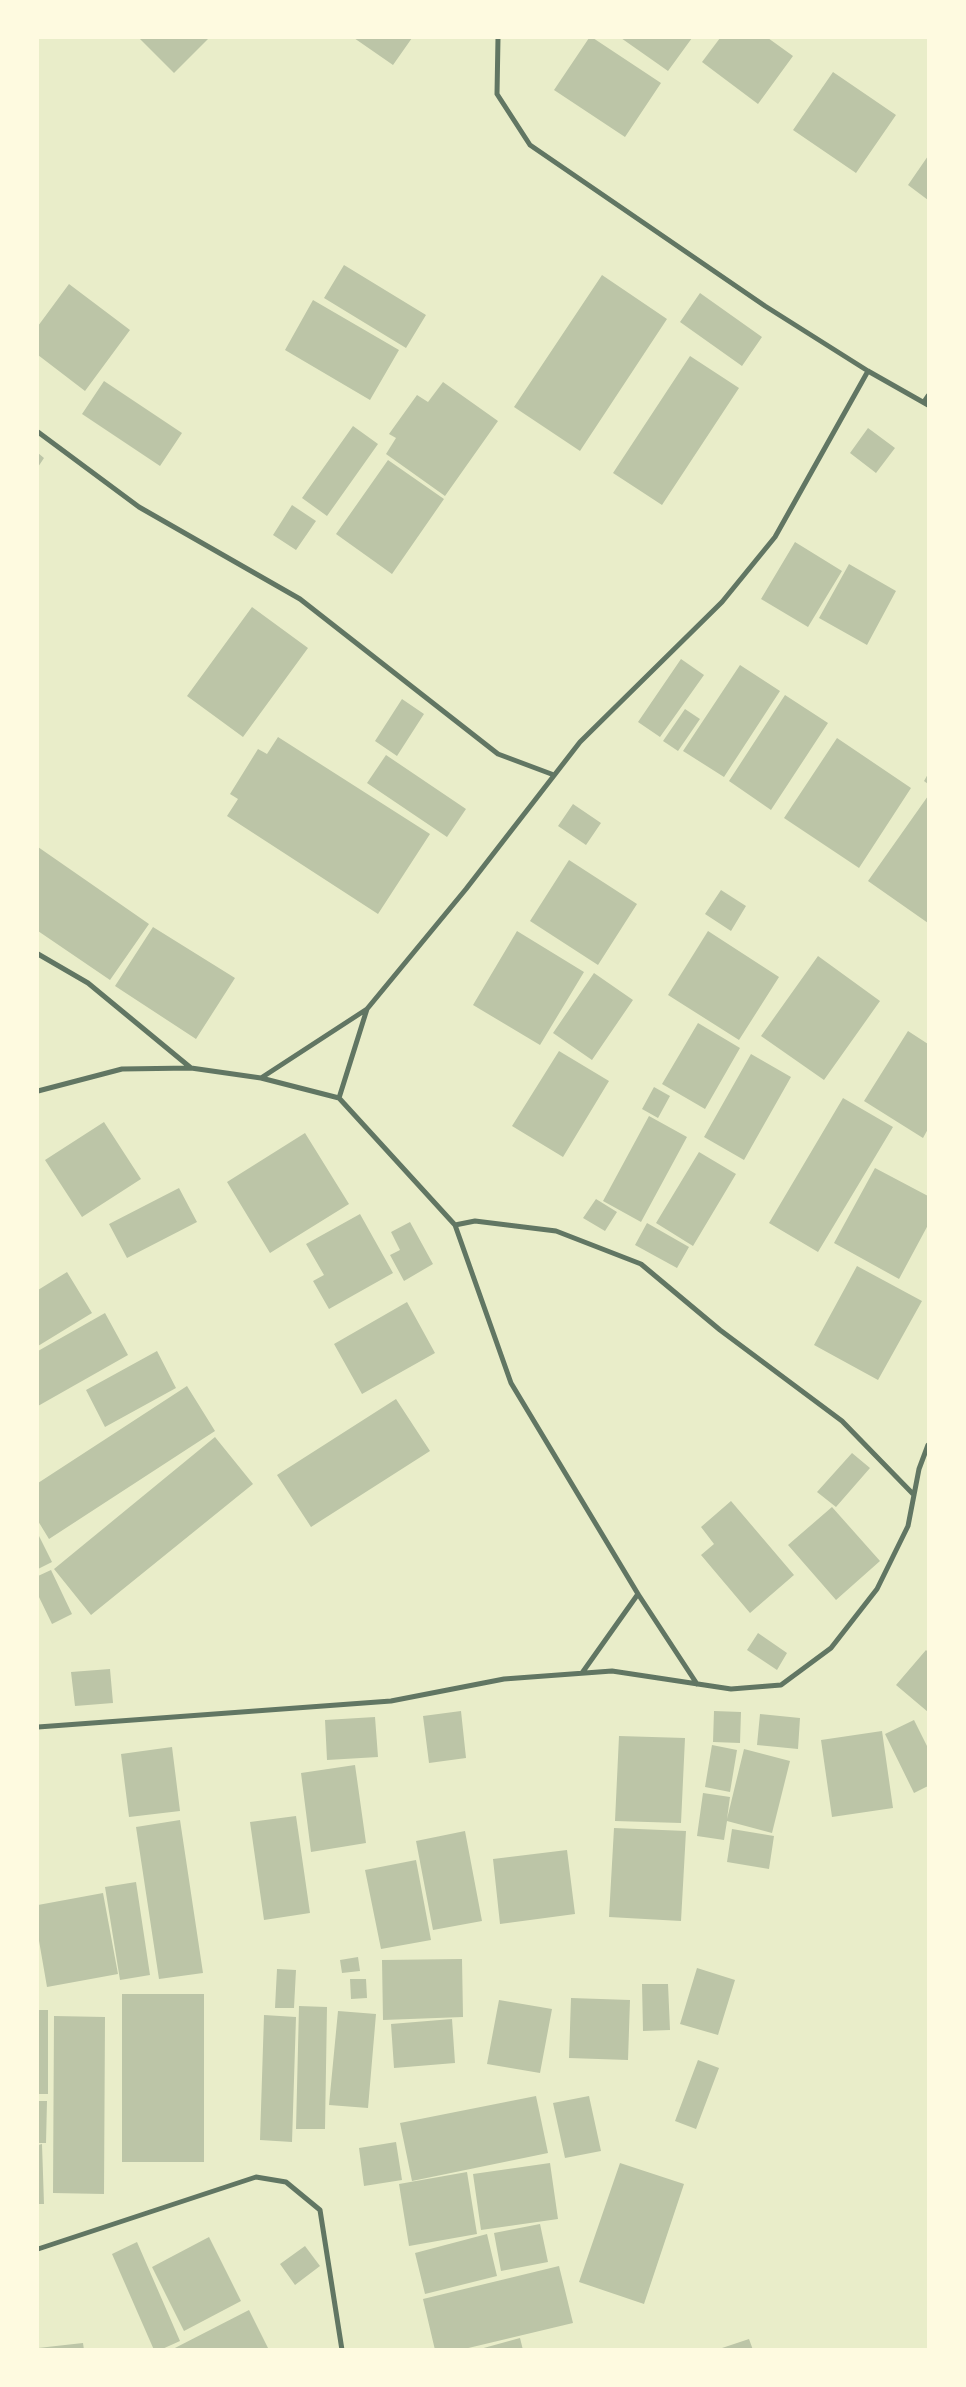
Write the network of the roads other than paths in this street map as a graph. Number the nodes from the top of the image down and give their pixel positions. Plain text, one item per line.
1 (498, 38) edge
2 (868, 371) junction
3 (928, 396) edge
4 (926, 404) edge
5 (38, 432) edge
6 (554, 775) junction
7 (38, 954) edge
8 (367, 1009) junction
9 (191, 1068) junction
10 (261, 1078) junction
11 (38, 1091) edge
12 (339, 1098) junction
13 (455, 1225) junction
14 (928, 1445) edge
15 (914, 1494) junction
16 (638, 1594) junction
17 (582, 1673) junction
18 (697, 1684) junction
19 (38, 1727) edge
20 (38, 2249) edge
21 (342, 2350) edge

1 - 2 street
2 - 4 street
2 - 6 street
3 - 4 street
5 - 6 street
6 - 8 street
7 - 9 street
8 - 10 street
8 - 12 street
9 - 10 street
9 - 11 street
10 - 12 street
12 - 13 street
13 - 15 street
13 - 16 street
14 - 15 street
15 - 18 street
16 - 17 street
16 - 18 street
17 - 18 street
17 - 19 street
20 - 21 street

